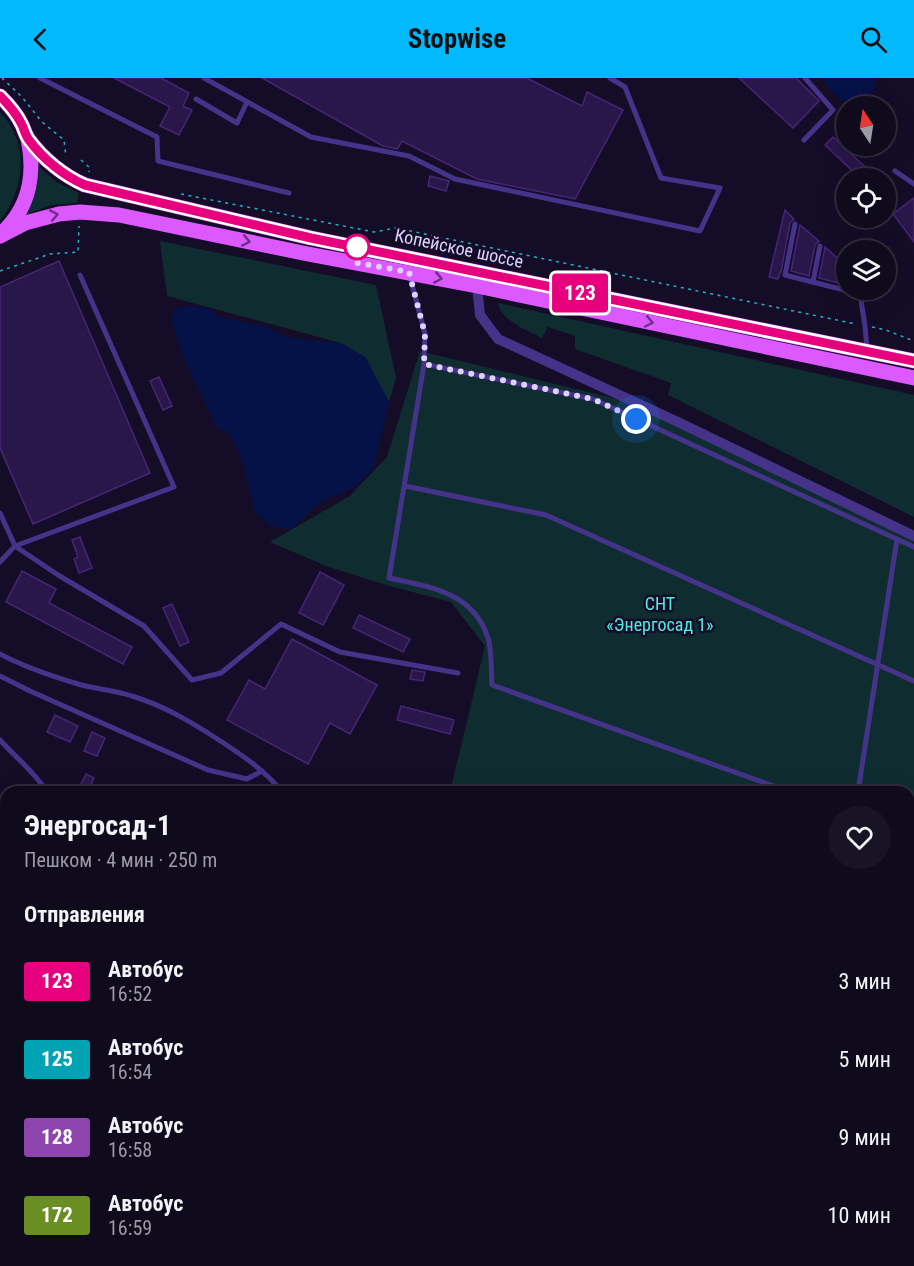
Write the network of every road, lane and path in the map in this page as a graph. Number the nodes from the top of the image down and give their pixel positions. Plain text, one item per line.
1 (2, 78) edge
2 (40, 78) edge
3 (204, 78) edge
4 (610, 78) edge
5 (805, 78) edge
6 (0, 96) edge
7 (196, 99) dead end
8 (247, 102) junction
9 (28, 139) junction
10 (804, 140) dead end
11 (66, 160) dead end
12 (81, 160) dead end
13 (896, 172) edge
14 (88, 175) dead end
15 (914, 184) edge
16 (179, 193) dead end
17 (290, 193) dead end
18 (80, 223) dead end
19 (795, 224) dead end
20 (0, 235) edge
21 (820, 246) dead end
22 (0, 271) edge
23 (409, 272) junction
24 (80, 275) dead end
25 (813, 282) junction
26 (477, 286) junction
27 (836, 287) edge
28 (861, 300) edge
29 (866, 326) junction
30 (914, 341) edge
31 (867, 352) junction
32 (914, 362) edge
33 (424, 364) junction
34 (914, 378) edge
35 (405, 486) junction
36 (0, 513) edge
37 (914, 536) edge
38 (897, 539) junction
39 (15, 546) junction
40 (914, 547) edge
41 (0, 562) edge
42 (0, 654) edge
43 (877, 664) junction
44 (458, 673) dead end
45 (0, 676) edge
46 (914, 681) edge
47 (0, 740) edge
48 (262, 771) junction
49 (39, 786) edge
50 (276, 786) edge
51 (773, 786) edge
52 (859, 786) edge

1 - 11 path
2 - 17 lane
3 - 8 lane
4 - 8 lane
5 - 10 lane
6 - 9 main road, Копейское шоссе
7 - 8 lane
9 - 20 main road
9 - 31 main road, Копейское шоссе
12 - 14 path
13 - 15 lane
16 - 29 path
18 - 22 path
19 - 25 lane
20 -> 23 main road, Копейское шоссе
21 - 25 lane
23 -> 26 main road, Копейское шоссе
23 - 33 lane
24 - 39 lane
25 - 27 lane
26 -> 34 main road, Копейское шоссе
26 - 37 street, Копейское шоссе
28 - 29 lane
29 - 30 path
29 - 31 lane
31 - 32 main road, Копейское шоссе
33 - 35 lane
33 - 38 lane
35 - 43 lane
35 - 51 lane
36 - 39 lane
38 - 40 lane
38 - 43 lane
39 - 41 lane
39 - 44 lane
42 - 48 lane
43 - 46 lane
43 - 52 lane
45 - 48 lane
47 - 49 lane
48 - 50 lane

